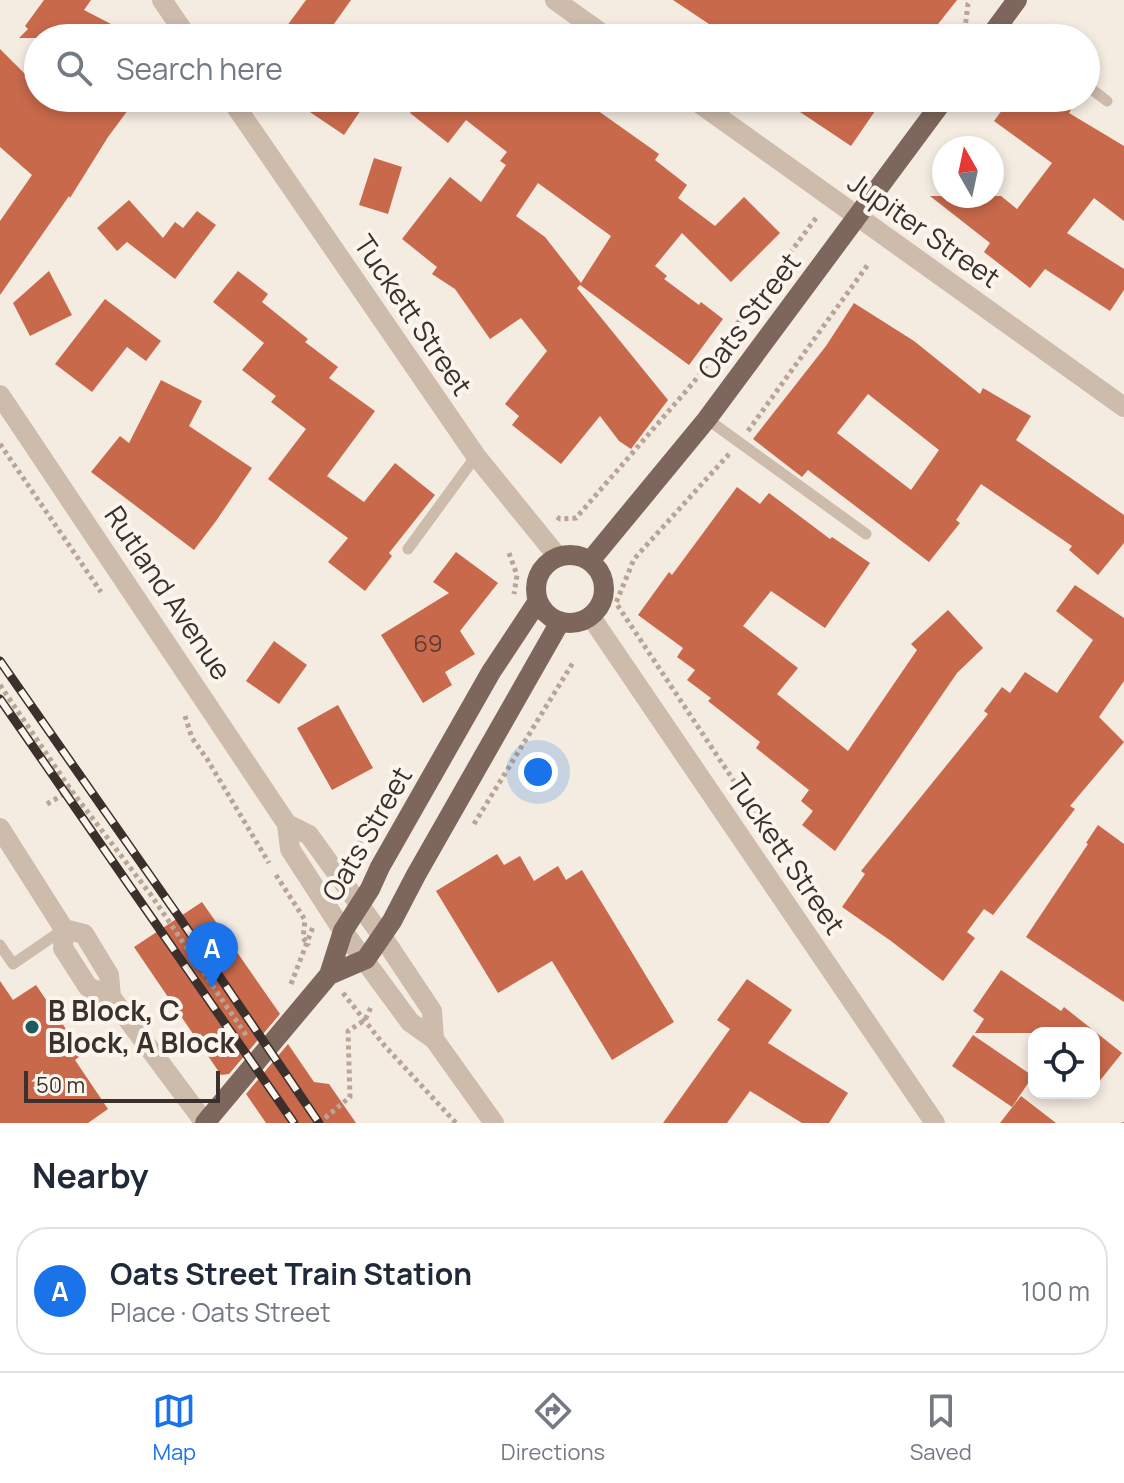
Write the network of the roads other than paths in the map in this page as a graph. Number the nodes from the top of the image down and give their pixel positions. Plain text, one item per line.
1 (162, 0) edge
2 (555, 0) edge
3 (1017, 0) edge
4 (178, 24) edge
5 (588, 24) edge
6 (999, 24) edge
7 (1100, 96) edge
8 (1107, 101) dead end
9 (240, 112) edge
10 (712, 112) edge
11 (935, 112) edge
12 (858, 217) junction
13 (0, 395) edge
14 (1124, 407) edge
15 (707, 419) junction
16 (476, 456) junction
17 (866, 534) dead end
18 (408, 549) dead end
19 (558, 557) junction
20 (590, 561) junction
21 (538, 601) junction
22 (591, 617) junction
23 (560, 622) junction
24 (287, 824) junction
25 (0, 828) edge
26 (360, 906) junction
27 (64, 929) junction
28 (343, 931) junction
29 (382, 936) junction
30 (0, 945) edge
31 (366, 959) junction
32 (329, 975) junction
33 (434, 1039) junction
34 (205, 1123) edge
35 (494, 1123) edge
36 (935, 1123) edge

1 - 4 street
2 - 5 street
3 - 6 main road
7 - 8 lane
9 - 16 street, Tuckett Street
10 - 12 street, Jupiter Street
11 - 12 main road, Oats Street
12 - 14 street, Jupiter Street
12 - 15 main road, Oats Street
13 - 24 street, Rutland Avenue
15 - 17 lane
15 - 20 main road, Oats Street
16 - 18 lane
16 - 19 street, Tuckett Street
19 - 20 main road
19 - 21 main road
20 - 22 main road
21 - 23 main road
21 - 26 main road, Oats Street
22 - 23 main road
22 - 36 street, Tuckett Street
23 - 29 main road
24 - 26 street, Rutland Avenue
24 - 28 street, Rutland Avenue
25 - 27 street
26 - 28 main road, Oats Street
26 - 29 street, Rutland Avenue
27 - 30 lane
27 - 34 street
28 - 31 street, Rutland Avenue
28 - 32 main road, Oats Street
29 - 31 main road
29 - 33 street, Rutland Avenue
31 - 32 main road, Oats Street
31 - 33 street, Rutland Avenue
32 - 34 main road, Oats Street
33 - 35 street, Rutland Avenue

